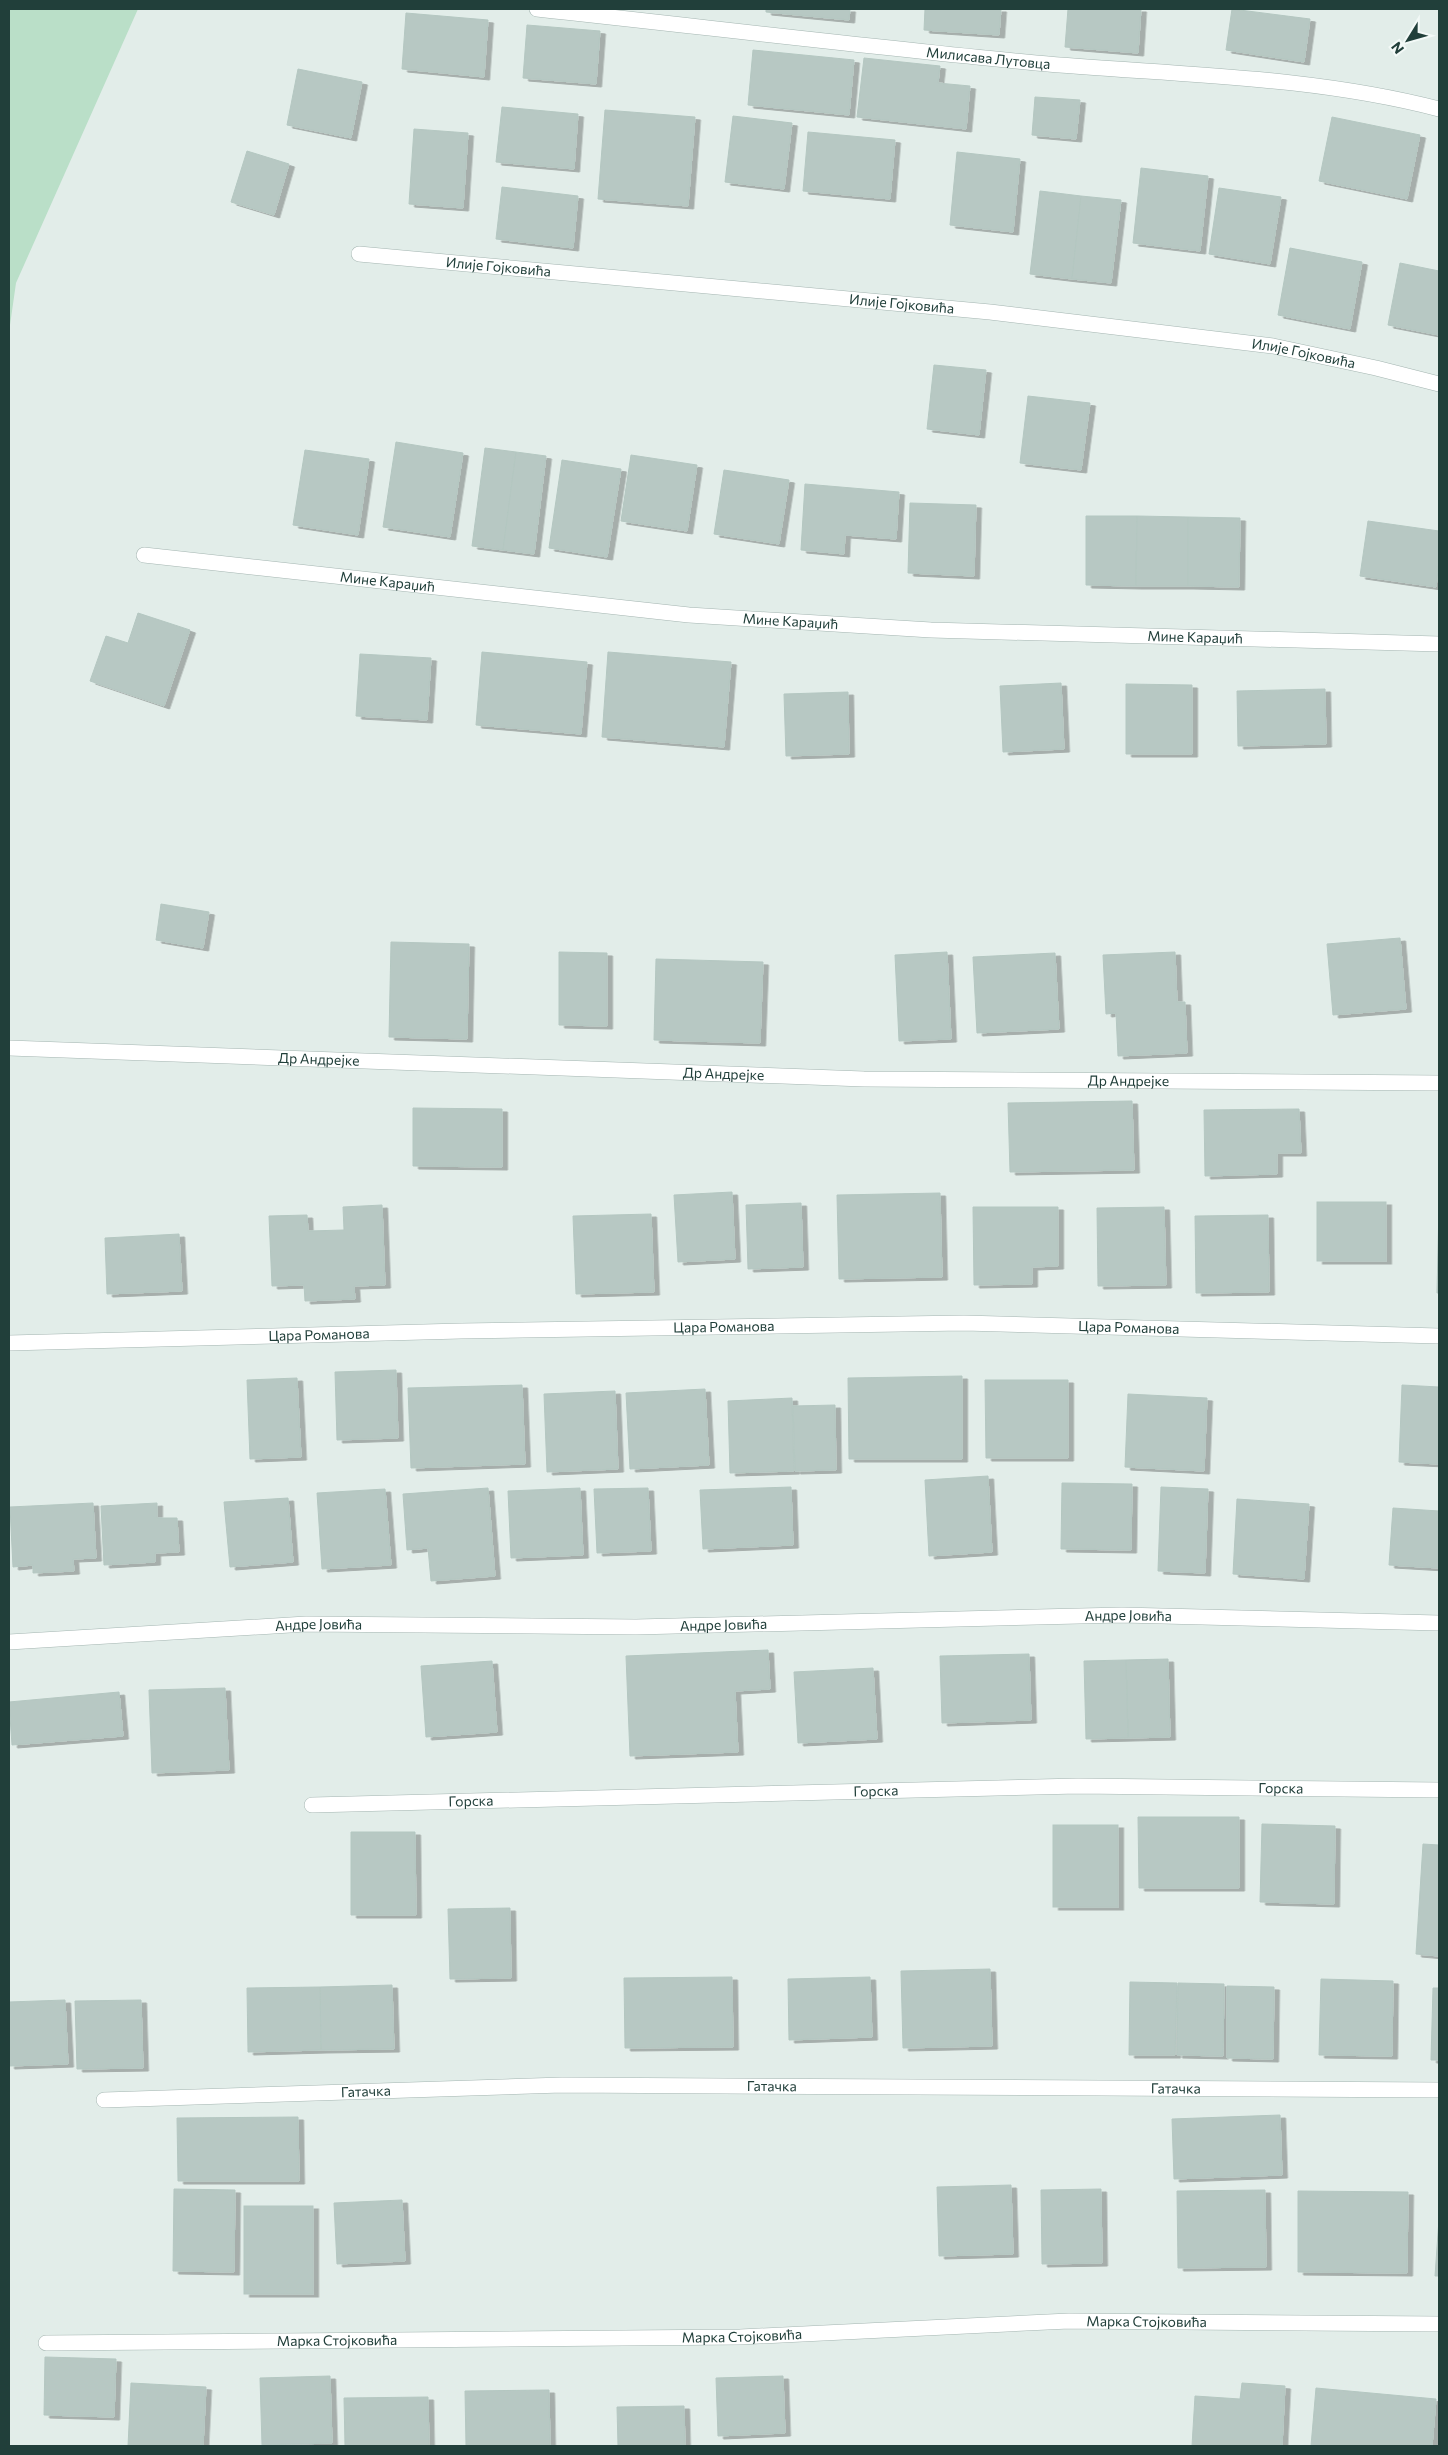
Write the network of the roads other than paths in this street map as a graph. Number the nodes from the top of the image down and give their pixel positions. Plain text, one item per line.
1 (537, 9) edge
2 (1439, 109) edge
3 (359, 254) dead end
4 (1439, 384) edge
5 (144, 555) dead end
6 (1439, 644) edge
7 (9, 1048) edge
8 (1439, 1083) edge
9 (1439, 1336) edge
10 (9, 1343) edge
11 (1439, 1623) edge
12 (9, 1642) edge
13 (1439, 1790) edge
14 (312, 1804) dead end
15 (1439, 2090) edge
16 (104, 2100) dead end
17 (1439, 2324) edge
18 (46, 2343) dead end

1 - 2 street, Милисава Лутовца
3 - 4 street, Илије Гојковића
5 - 6 street, Мине Караџић
7 - 8 street, Др Андрејке
9 - 10 street, Цара Романова
11 - 12 street, Андре Јовића
13 - 14 street, Горска
15 - 16 street, Гатачка
17 - 18 street, Марка Стојковића

